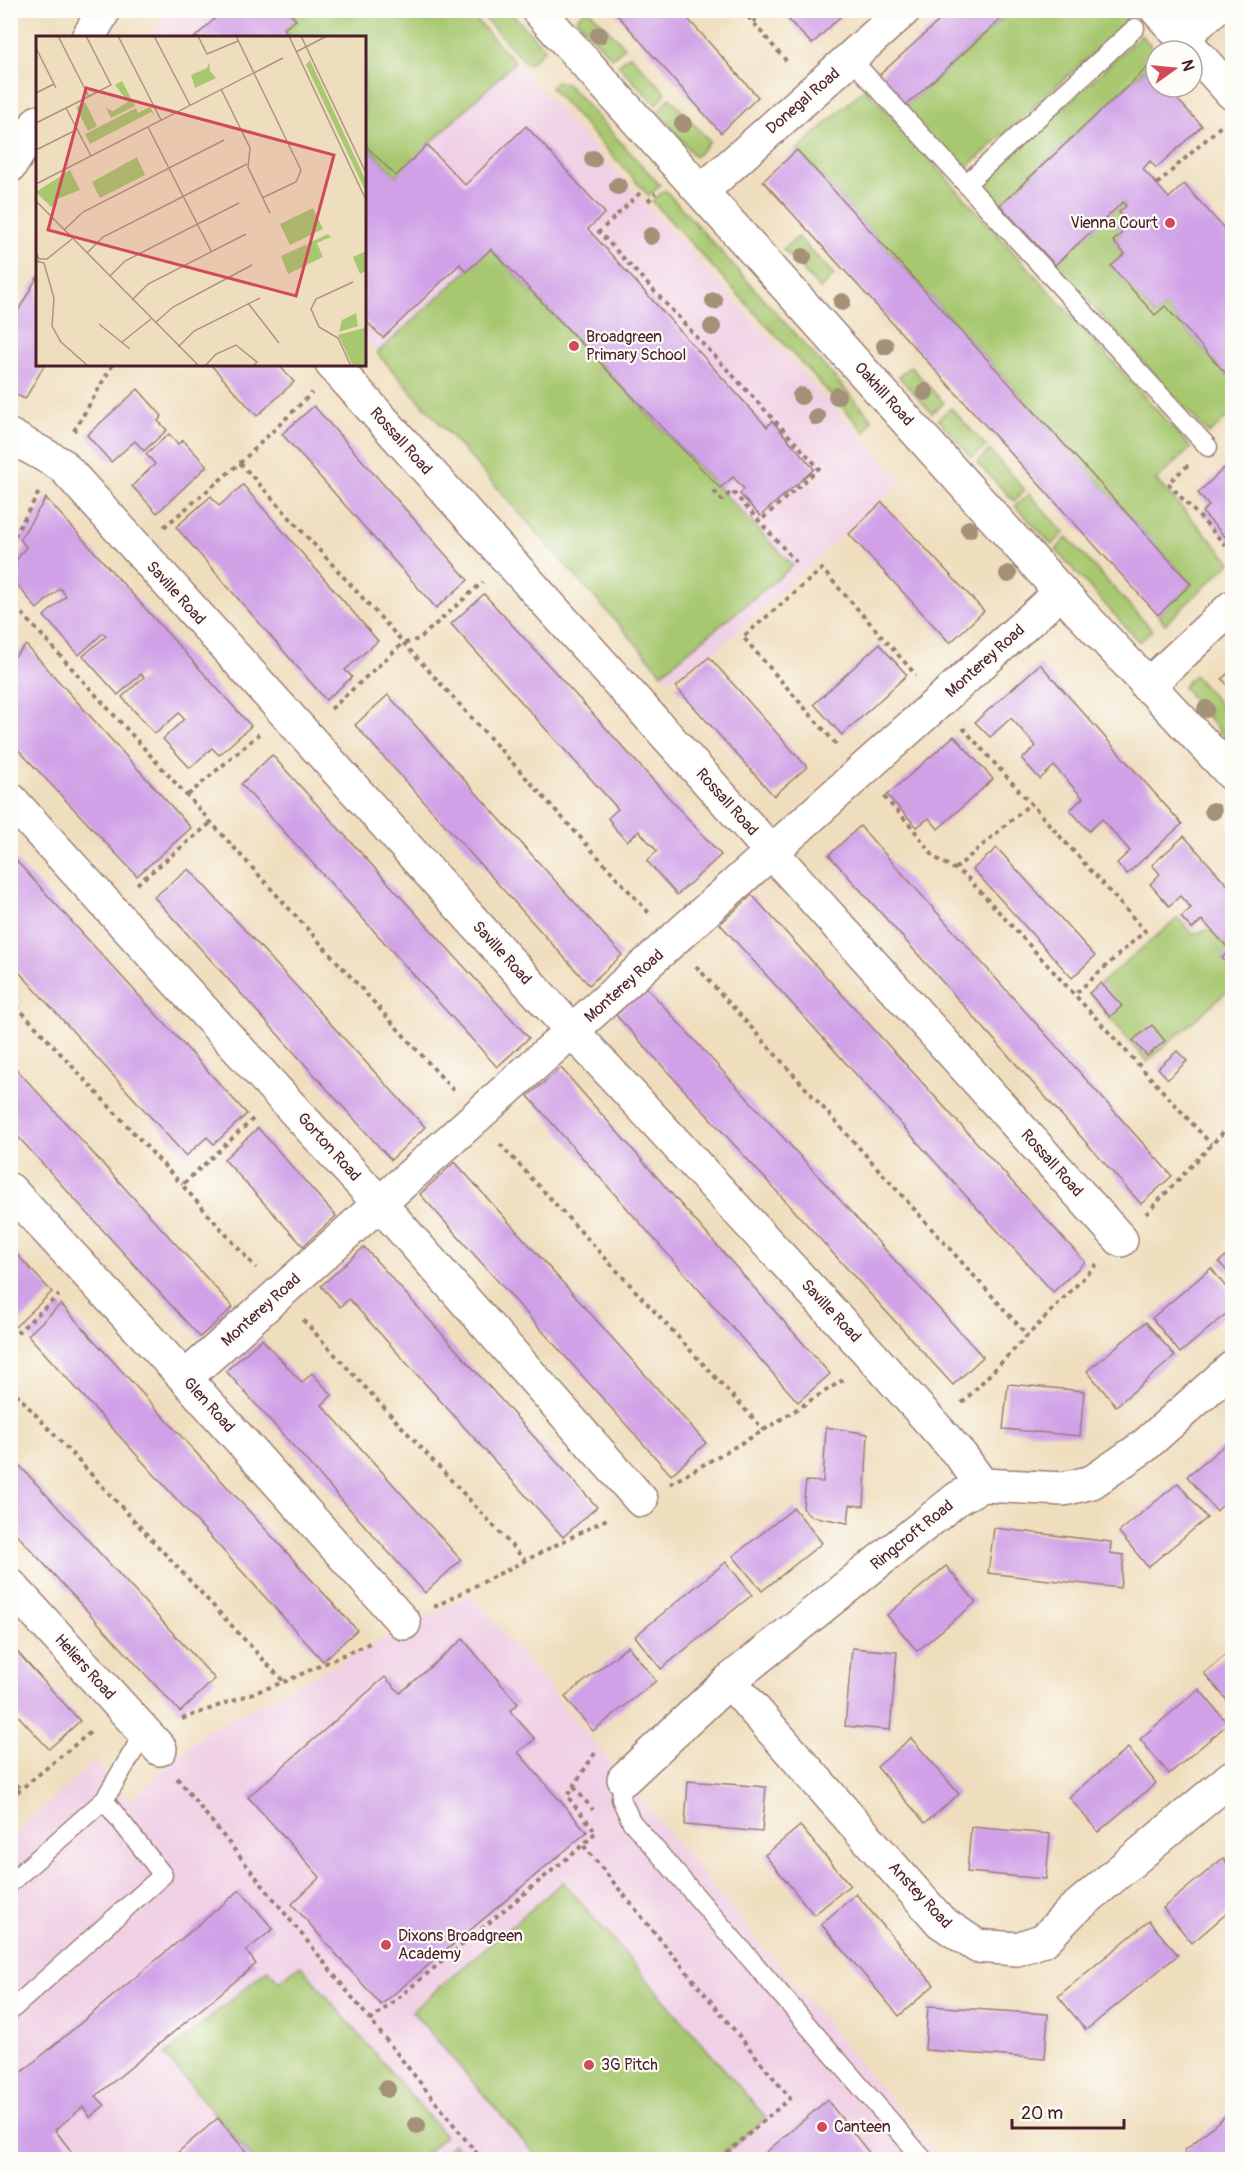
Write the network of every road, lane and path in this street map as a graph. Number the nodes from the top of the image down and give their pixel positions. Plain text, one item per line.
1 (104, 10) edge
2 (538, 10) edge
3 (742, 10) edge
4 (766, 10) edge
5 (1213, 10) edge
6 (896, 13) edge
7 (1146, 19) edge
8 (753, 22) junction
9 (89, 36) edge
10 (1182, 38) junction
11 (851, 59) junction
12 (815, 92) junction
13 (1233, 93) edge
14 (1222, 125) dead end
15 (36, 127) edge
16 (10, 166) edge
17 (966, 184) junction
18 (1157, 184) dead end
19 (702, 190) junction
20 (640, 193) dead end
21 (334, 367) edge
22 (10, 436) edge
23 (1208, 447) joint
24 (240, 463) junction
25 (714, 490) dead end
26 (760, 521) junction
27 (138, 550) junction
28 (1233, 552) edge
29 (507, 559) junction
30 (796, 562) dead end
31 (1061, 592) junction
32 (10, 600) edge
33 (1233, 608) edge
34 (402, 644) junction
35 (1147, 686) junction
36 (295, 723) junction
37 (861, 772) junction
38 (1233, 774) edge
39 (188, 795) junction
40 (10, 799) edge
41 (1030, 804) dead end
42 (213, 821) junction
43 (772, 852) junction
44 (955, 869) junction
45 (111, 906) junction
46 (673, 941) junction
47 (10, 999) edge
48 (573, 1032) junction
49 (280, 1093) junction
50 (476, 1119) junction
51 (1233, 1124) edge
52 (1211, 1144) junction
53 (182, 1185) junction
54 (10, 1190) edge
55 (380, 1204) junction
56 (1121, 1240) junction
57 (85, 1271) junction
58 (279, 1294) junction
59 (1028, 1336) junction
60 (10, 1339) edge
61 (872, 1356) junction
62 (1233, 1368) edge
63 (185, 1378) junction
64 (10, 1387) edge
65 (935, 1428) junction
66 (764, 1430) junction
67 (982, 1485) junction
68 (641, 1500) junction
69 (525, 1560) junction
70 (10, 1585) edge
71 (404, 1623) junction
72 (729, 1681) junction
73 (284, 1682) junction
74 (121, 1706) junction
75 (152, 1741) junction
76 (595, 1753) dead end
77 (1233, 1777) edge
78 (10, 1778) edge
79 (624, 1779) joint
80 (21, 1790) junction
81 (10, 1798) edge
82 (104, 1800) junction
83 (583, 1845) junction
84 (10, 1883) edge
85 (10, 2011) edge
86 (370, 2021) junction
87 (482, 2160) edge
88 (718, 2160) edge
89 (924, 2160) edge

1 - 9 street
2 - 19 street, Oakhill Road
3 - 8 path
4 - 8 path
5 - 10 street
6 - 11 street, Donegal Road
7 - 10 street
7 - 17 lane
8 - 12 path
10 - 13 street
11 - 12 street, Donegal Road
11 - 17 lane
12 - 19 street, Donegal Road
14 - 18 path
15 - 16 street
17 - 23 lane
19 - 31 street, Oakhill Road
20 - 26 path
21 - 24 path
21 - 29 street, Rossall Road
22 - 27 street, Saville Road
23 - 28 path
24 - 27 path
24 - 34 path
25 - 26 path
26 - 30 path
27 - 36 street, Saville Road
29 - 34 path
29 - 43 street, Rossall Road
31 - 35 street, Oakhill Road
31 - 37 street, Monterey Road
32 - 39 path
33 - 35 street
34 - 36 path
34 - 46 path
35 - 38 street, Oakhill Road
36 - 39 path
36 - 48 street, Saville Road
37 - 43 street, Monterey Road
37 - 44 path
39 - 42 path
40 - 45 street, Gorton Road
41 - 44 path
42 - 45 path
42 - 50 path
43 - 46 street, Monterey Road
43 - 56 street, Rossall Road
44 - 52 path
45 - 49 street, Gorton Road
46 - 48 street, Monterey Road
46 - 59 path
47 - 53 path
48 - 50 street, Monterey Road
48 - 61 street, Saville Road
49 - 53 path
49 - 55 street, Gorton Road
50 - 55 street, Monterey Road
50 - 66 path
51 - 52 path
52 - 56 path
53 - 58 path
54 - 57 street, Glen Road
55 - 58 street, Monterey Road
55 - 68 street, Gorton Road
56 - 59 path
57 - 60 path
57 - 63 street, Glen Road
58 - 63 street, Monterey Road
58 - 69 path
59 - 65 path
61 - 65 street, Saville Road
61 - 66 path
62 - 67 street
63 - 71 street, Glen Road
64 - 73 path
65 - 67 street, Saville Road
66 - 68 path
67 - 72 street, Ringcroft Road
68 - 69 path
69 - 71 path
70 - 74 street, Heliers Road
71 - 73 path
72 - 77 street, Anstey Road
72 - 79 street, Ringcroft Road
73 - 75 path
74 - 75 street, Heliers Road
74 - 80 path
75 - 82 lane
75 - 86 path
76 - 83 path
78 - 80 path
79 - 89 lane
80 - 81 path
82 - 84 lane
82 - 85 lane
83 - 86 path
83 - 88 path
86 - 87 path

